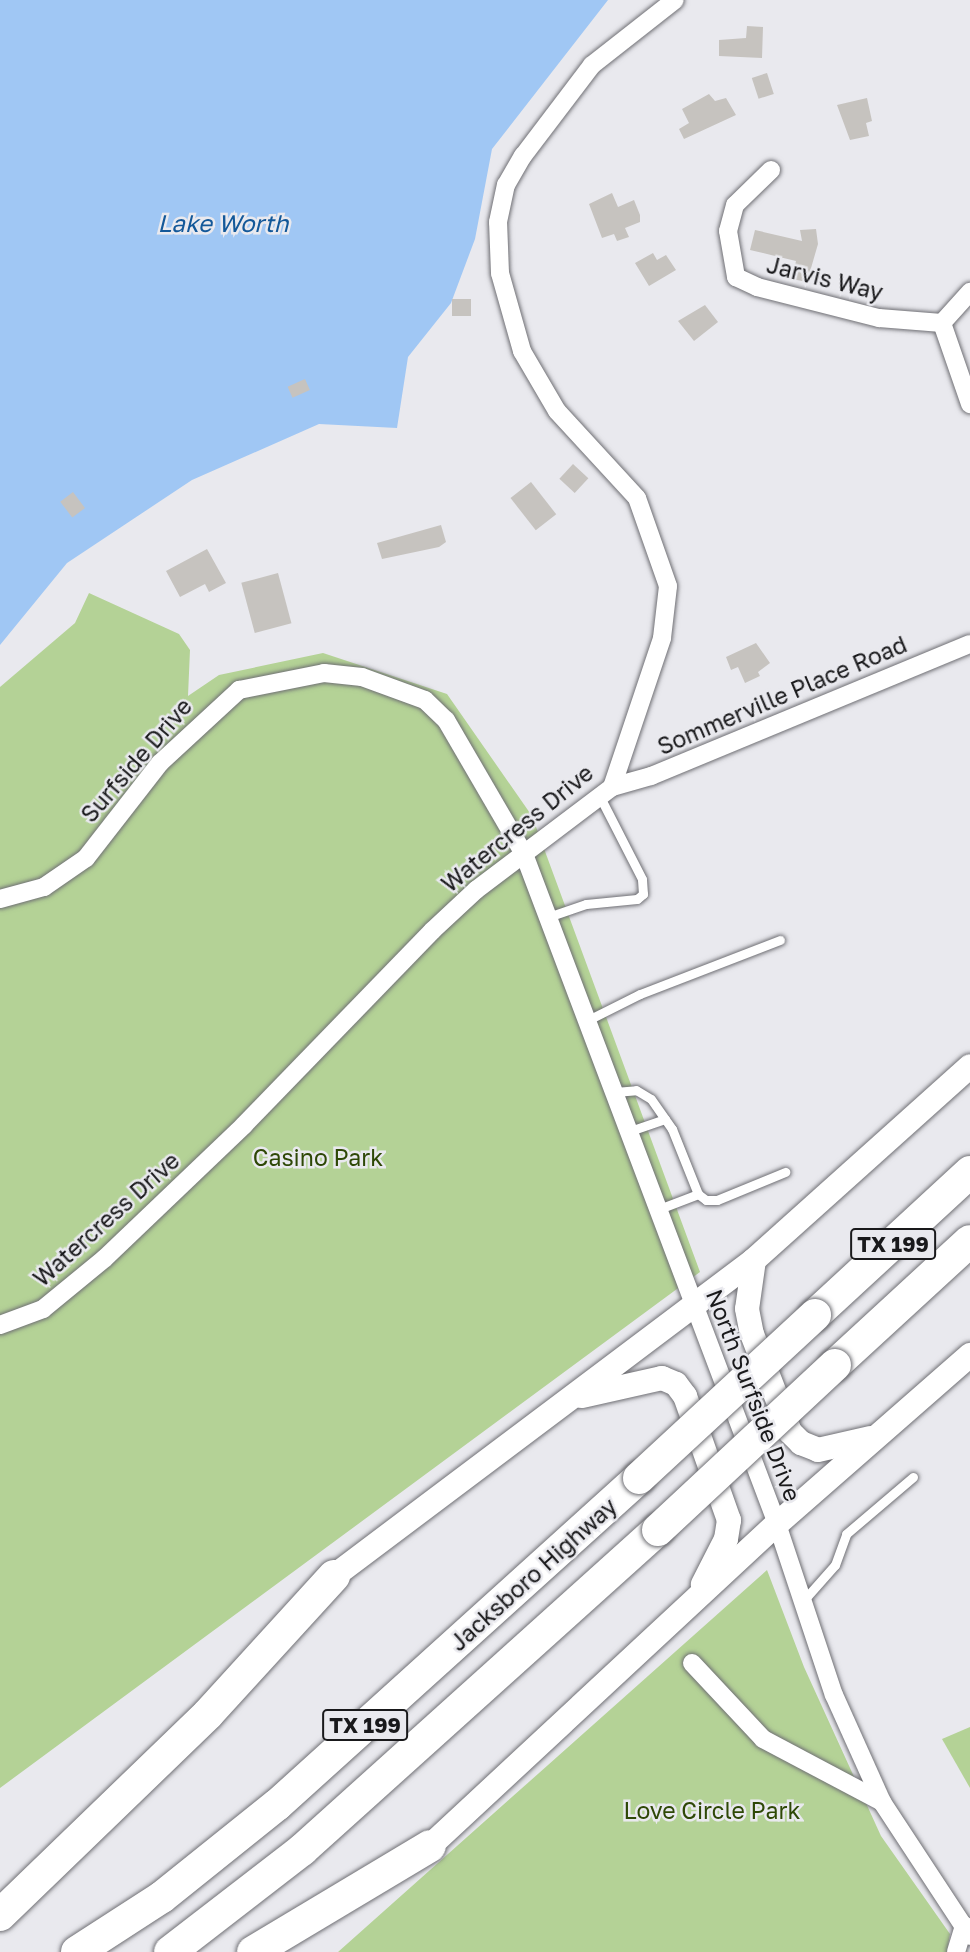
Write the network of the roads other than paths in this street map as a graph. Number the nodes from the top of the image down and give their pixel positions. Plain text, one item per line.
1 (675, 0) edge
2 (771, 170) dead end
3 (970, 292) edge
4 (942, 323) junction
5 (970, 404) edge
6 (970, 644) edge
7 (606, 792) junction
8 (524, 854) junction
9 (0, 900) edge
10 (548, 917) junction
11 (780, 940) dead end
12 (588, 1020) junction
13 (970, 1066) edge
14 (615, 1092) junction
15 (665, 1119) junction
16 (630, 1131) junction
17 (785, 1172) dead end
18 (970, 1172) edge
19 (698, 1194) junction
20 (659, 1209) junction
21 (970, 1241) edge
22 (754, 1260) junction
23 (693, 1307) junction
24 (0, 1325) edge
25 (970, 1355) edge
26 (571, 1398) junction
27 (879, 1436) junction
28 (913, 1477) dead end
29 (777, 1524) junction
30 (334, 1576) joint
31 (697, 1597) junction
32 (803, 1601) junction
33 (691, 1663) dead end
34 (882, 1802) junction
35 (430, 1846) joint
36 (0, 1915) edge
37 (967, 1931) edge
38 (76, 1952) edge
39 (170, 1952) edge
40 (253, 1952) edge
41 (956, 1952) edge

1 - 7 street, Watercress Drive
2 - 4 street, Jarvis Way
3 - 4 street
4 - 5 street
6 - 7 street, Sommerville Place Road
7 - 8 street, Watercress Drive
7 - 10 lane
8 - 9 street, Surfside Drive
8 - 10 street, North Surfside Drive
8 - 24 street, Watercress Drive
10 - 12 street, North Surfside Drive
11 - 12 lane
12 - 14 street, North Surfside Drive
13 - 22 main road
14 - 15 lane
14 - 16 street, North Surfside Drive
15 - 16 lane
15 - 19 lane
16 - 20 street, North Surfside Drive
17 - 19 lane
18 - 38 highway, Jacksboro Highway / TX 199, bridge
19 - 20 lane
20 - 23 street, North Surfside Drive
21 - 39 highway, TX 199, bridge
22 - 23 main road
22 - 27 main road
23 - 26 main road
23 - 29 street, North Surfside Drive
25 - 27 main road
26 - 30 main road
26 - 31 main road
27 - 29 main road
28 - 32 lane
29 - 31 main road
29 - 32 street, North Surfside Drive
30 - 36 highway
31 - 35 main road
32 - 34 street, North Surfside Drive
33 - 34 street
34 - 37 street, North Surfside Drive
35 - 40 highway
37 - 41 street

